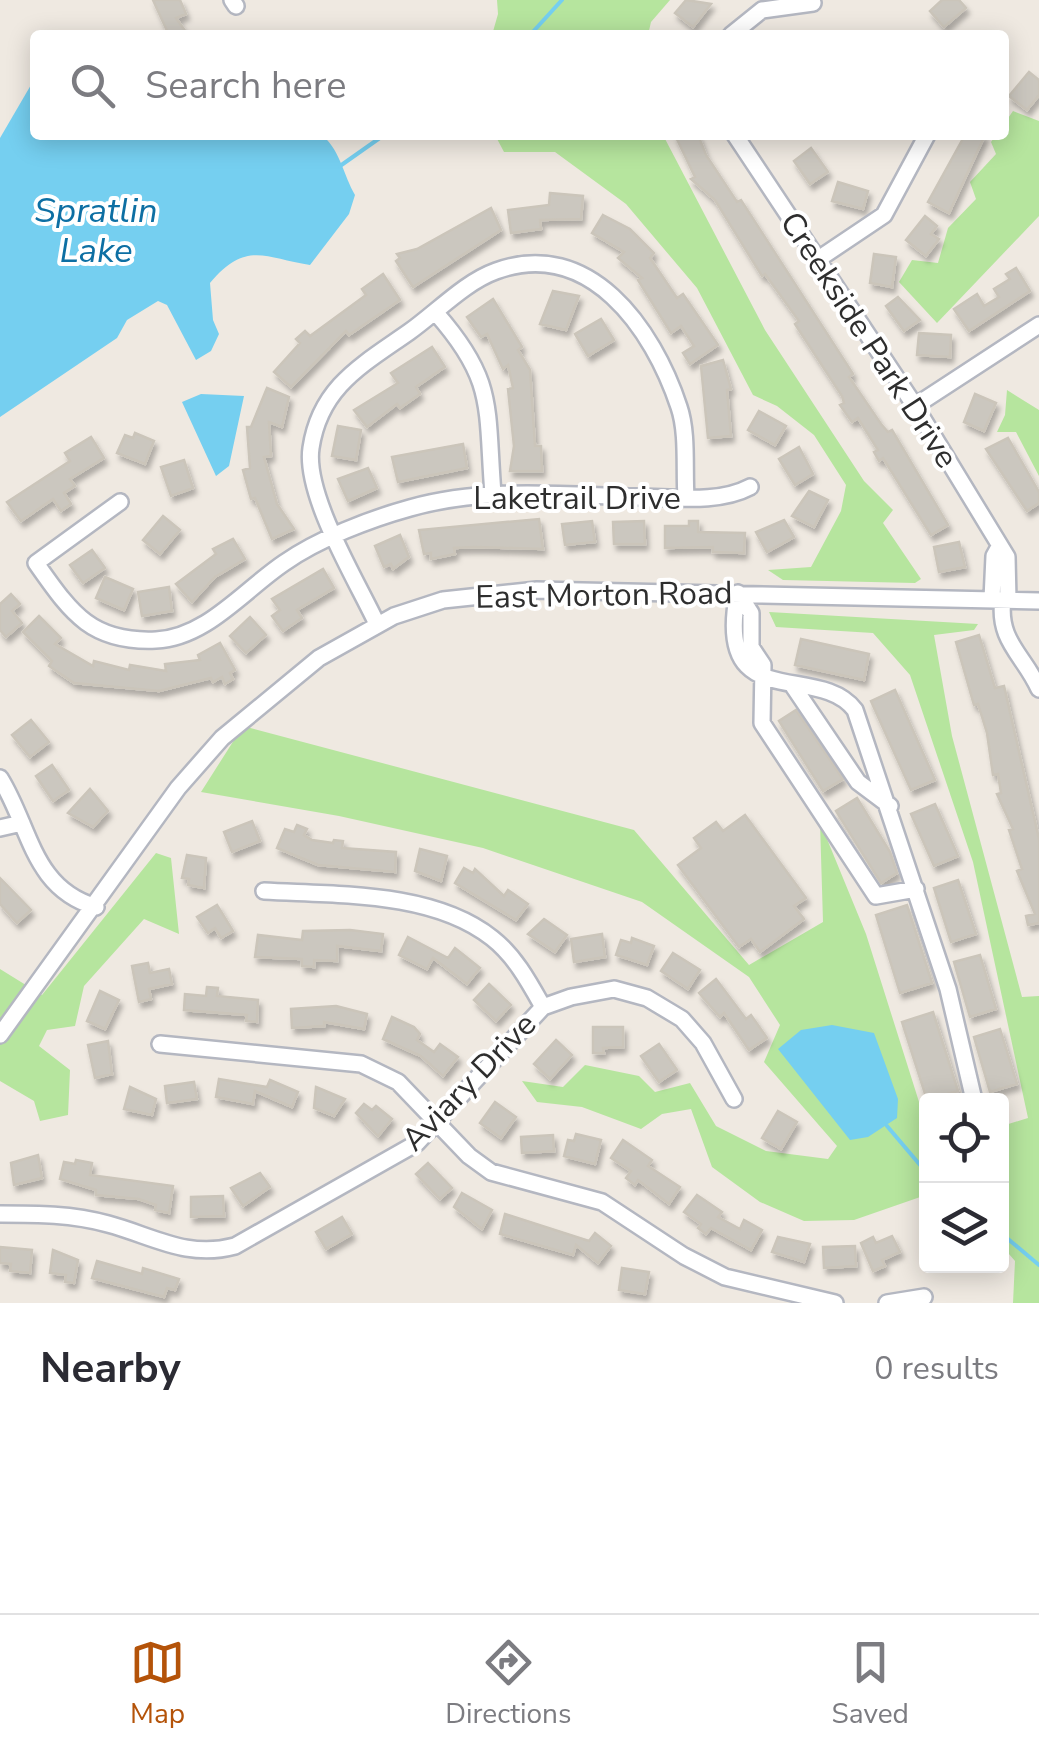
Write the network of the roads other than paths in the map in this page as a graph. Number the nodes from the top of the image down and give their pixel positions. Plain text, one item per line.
1 (812, 3) dead end
2 (738, 30) edge
3 (739, 140) edge
4 (923, 140) edge
5 (817, 260) junction
6 (436, 313) junction
7 (1039, 325) edge
8 (916, 406) junction
9 (750, 487) dead end
10 (493, 494) junction
11 (686, 498) junction
12 (120, 502) dead end
13 (336, 538) junction
14 (738, 592) junction
15 (1001, 599) junction
16 (1039, 602) edge
17 (377, 624) junction
18 (764, 678) junction
19 (792, 686) junction
20 (1039, 689) edge
21 (0, 778) edge
22 (890, 806) junction
23 (22, 823) junction
24 (0, 828) edge
25 (916, 890) junction
26 (264, 891) dead end
27 (96, 907) junction
28 (543, 1006) junction
29 (0, 1035) edge
30 (160, 1044) dead end
31 (972, 1093) edge
32 (734, 1099) dead end
33 (438, 1123) junction
34 (0, 1214) edge
35 (924, 1298) dead end
36 (835, 1303) edge
37 (886, 1303) edge

1 - 2 street
3 - 5 street, Creekside Park Drive
4 - 5 street
5 - 8 street, Creekside Park Drive
6 - 10 street
6 - 11 street
6 - 13 street
7 - 8 street
8 - 15 street, Creekside Park Drive
9 - 11 street, Laketrail Drive
10 - 11 street, Laketrail Drive
10 - 13 street, Laketrail Drive
12 - 13 street, Laketrail Drive
13 - 17 street
14 - 15 street, East Morton Road
14 - 17 street, East Morton Road
14 - 18 street
15 - 16 street, East Morton Road
15 - 20 street, Creekside Park Drive
17 - 27 street, East Morton Road
18 - 19 street
18 - 25 street
19 - 22 street
19 - 22 street
21 - 23 street
22 - 25 street
23 - 24 street
23 - 27 street
25 - 31 street
26 - 28 street
27 - 29 street, East Morton Road
28 - 32 street, Aviary Drive
28 - 33 street, Aviary Drive
30 - 33 street
33 - 34 street, Aviary Drive
33 - 36 street
35 - 37 street

